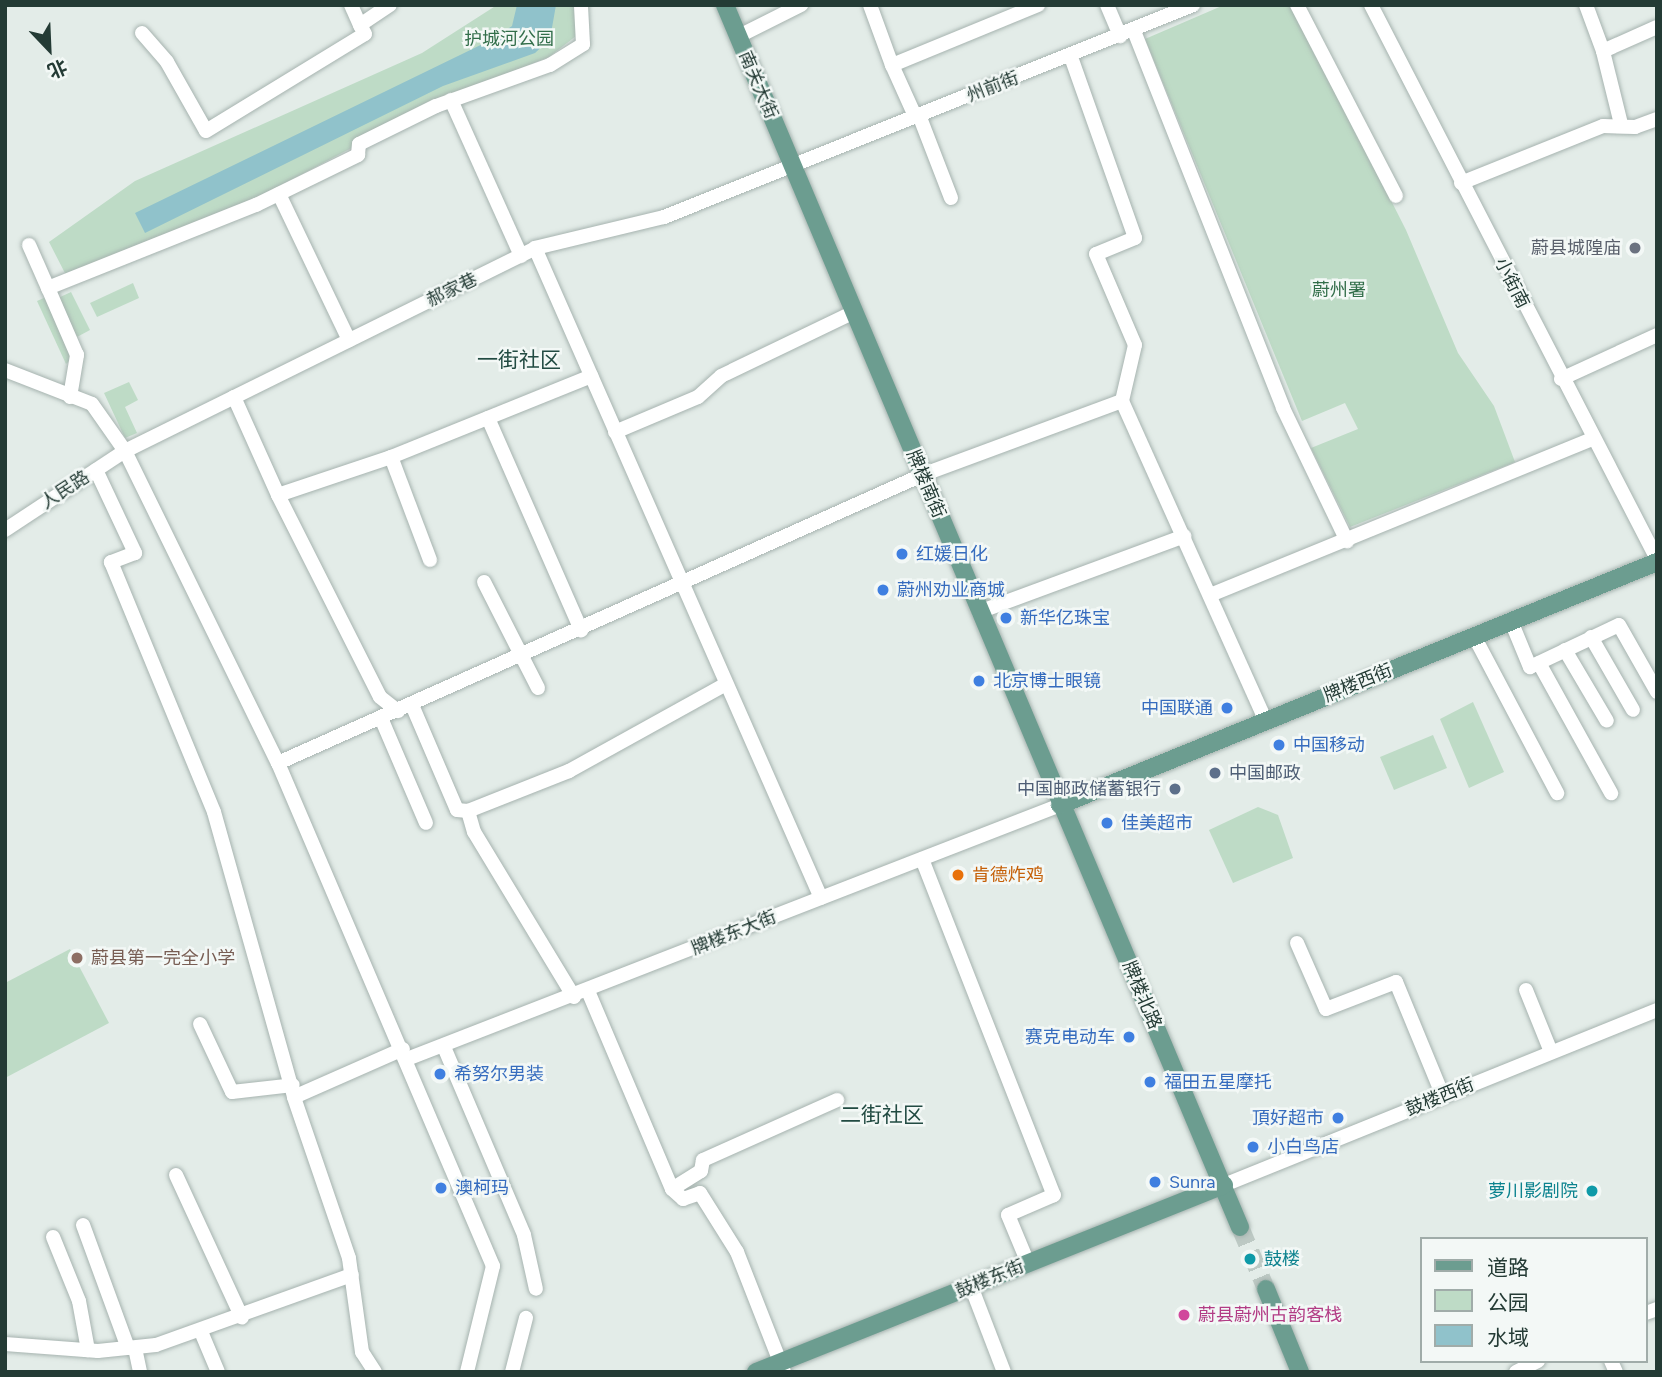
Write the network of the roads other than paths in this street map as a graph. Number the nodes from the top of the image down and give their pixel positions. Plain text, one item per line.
1 (351, 5) edge
2 (390, 5) edge
3 (581, 5) edge
4 (725, 5) edge
5 (801, 5) edge
6 (870, 5) edge
7 (1038, 5) edge
8 (1107, 5) edge
9 (1193, 5) edge
10 (1297, 5) edge
11 (1371, 5) edge
12 (1586, 5) edge
13 (360, 25) junction
14 (1657, 27) edge
15 (142, 33) dead end
16 (1127, 34) junction
17 (737, 37) junction
18 (1603, 51) junction
19 (1071, 57) junction
20 (892, 65) junction
21 (451, 100) junction
22 (917, 116) junction
23 (1657, 119) edge
24 (1621, 124) junction
25 (792, 164) junction
26 (1461, 183) junction
27 (279, 194) junction
28 (1396, 196) dead end
29 (951, 198) dead end
30 (29, 245) dead end
31 (535, 248) junction
32 (521, 256) junction
33 (48, 288) junction
34 (854, 312) junction
35 (1657, 335) edge
36 (349, 340) junction
37 (5, 370) edge
38 (592, 376) junction
39 (1561, 379) junction
40 (71, 397) junction
41 (234, 397) junction
42 (1122, 401) junction
43 (488, 418) junction
44 (615, 432) junction
45 (1592, 439) junction
46 (125, 451) junction
47 (391, 457) junction
48 (96, 470) junction
49 (922, 475) junction
50 (278, 495) junction
51 (5, 530) edge
52 (1184, 536) junction
53 (1347, 541) junction
54 (430, 560) dead end
55 (1657, 560) edge
56 (484, 582) dead end
57 (681, 587) junction
58 (1210, 596) junction
59 (979, 612) junction
60 (1511, 621) junction
61 (582, 630) junction
62 (1474, 636) junction
63 (1591, 637) junction
64 (1565, 650) junction
65 (517, 656) junction
66 (1539, 663) junction
67 (726, 684) junction
68 (538, 688) dead end
69 (1657, 692) edge
70 (405, 708) junction
71 (1633, 710) dead end
72 (381, 718) junction
73 (1266, 720) junction
74 (1607, 721) dead end
75 (278, 763) junction
76 (1557, 793) dead end
77 (1611, 793) dead end
78 (1060, 805) junction
79 (468, 811) junction
80 (426, 823) dead end
81 (922, 859) junction
82 (821, 898) junction
83 (1297, 943) dead end
84 (1526, 990) dead end
85 (581, 994) junction
86 (1657, 1010) edge
87 (200, 1024) dead end
88 (444, 1047) junction
89 (1551, 1052) junction
90 (405, 1054) junction
91 (293, 1091) junction
92 (1443, 1096) junction
93 (837, 1100) dead end
94 (176, 1175) dead end
95 (1224, 1185) junction
96 (672, 1189) junction
97 (83, 1225) dead end
98 (1240, 1227) tunnel mouth
99 (53, 1237) dead end
100 (1028, 1263) junction
101 (352, 1275) junction
102 (971, 1286) junction
103 (536, 1289) dead end
104 (1266, 1289) tunnel mouth
105 (242, 1318) junction
106 (526, 1318) dead end
107 (202, 1334) junction
108 (5, 1344) edge
109 (131, 1348) junction
110 (88, 1350) junction
111 (1534, 1363) edge
112 (783, 1367) edge
113 (140, 1372) edge
114 (218, 1372) edge
115 (375, 1372) edge
116 (467, 1372) edge
117 (512, 1372) edge
118 (757, 1372) edge
119 (1004, 1372) edge
120 (1300, 1372) edge
121 (1516, 1372) edge

1 - 13 street
2 - 13 street
3 - 21 street
4 - 17 main road, 南关大街
5 - 17 street
6 - 20 street
7 - 20 street
8 - 16 street
9 - 16 street, 州前街
10 - 28 street
11 - 26 street, 小街南
12 - 18 street
13 - 15 street
14 - 18 street
16 - 19 street, 州前街
16 - 53 street
17 - 25 main road, 南关大街
18 - 24 street
19 - 22 street, 州前街
19 - 42 street
20 - 22 street
21 - 27 street
21 - 32 street
22 - 25 street, 州前街
22 - 29 street
23 - 24 street
24 - 26 street
25 - 31 street, 郝家巷
25 - 34 main road, 牌楼南街
26 - 39 street, 小街南
27 - 33 street
27 - 36 street
30 - 33 street
31 - 32 street, 郝家巷
31 - 38 street
32 - 36 street, 郝家巷
33 - 40 street
34 - 44 street
34 - 49 main road, 牌楼南街
35 - 39 street
36 - 41 street, 郝家巷
37 - 40 street
38 - 43 street
38 - 44 street
39 - 45 street, 小街南
40 - 46 street
41 - 46 street, 郝家巷
41 - 50 street
42 - 49 street
42 - 52 street
43 - 47 street
43 - 61 street
44 - 57 street
45 - 53 street
45 - 55 street, 小街南
46 - 48 street, 人民路
46 - 75 street
47 - 50 street
47 - 54 street
48 - 51 street, 人民路
48 - 91 street
49 - 57 street
49 - 59 main road, 牌楼南街
50 - 70 street
52 - 58 street
52 - 59 street
53 - 58 street
55 - 60 main road, 牌楼西街
56 - 65 street
57 - 61 street
57 - 67 street
58 - 73 street
59 - 78 main road, 牌楼南街
60 - 62 main road, 牌楼西街
60 - 66 street
61 - 65 street
62 - 73 main road, 牌楼西街
62 - 76 street
63 - 64 street
63 - 69 street
63 - 71 street
64 - 66 street
64 - 74 street
65 - 68 street
65 - 70 street
66 - 77 street
67 - 79 street
67 - 82 street
70 - 72 street
70 - 79 street
72 - 75 street
72 - 80 street
73 - 78 main road, 牌楼西街
75 - 90 street
78 - 81 street, 牌楼东大街
78 - 95 main road, 牌楼北路
79 - 85 street
81 - 82 street, 牌楼东大街
81 - 100 street
82 - 85 street, 牌楼东大街
83 - 92 street
84 - 89 street
85 - 88 street, 牌楼东大街
85 - 96 street
86 - 89 street, 鼓楼西街
87 - 91 street, 牌楼东大街
88 - 90 street, 牌楼东大街
88 - 103 street
89 - 92 street, 鼓楼西街
90 - 91 street, 牌楼东大街
90 - 116 street
91 - 101 street
92 - 95 street, 鼓楼西街
93 - 96 street
94 - 105 street
95 - 98 main road, 牌楼北路
95 - 100 main road, 鼓楼东街
96 - 112 street
97 - 109 street
99 - 110 street
100 - 102 main road, 鼓楼东街
101 - 105 street
101 - 115 street
102 - 112 main road, 鼓楼东街
102 - 119 street
104 - 120 main road
105 - 107 street
106 - 117 street
107 - 109 street
107 - 114 street
108 - 110 street
109 - 110 street
109 - 113 street
111 - 121 street
112 - 118 main road, 鼓楼东街

